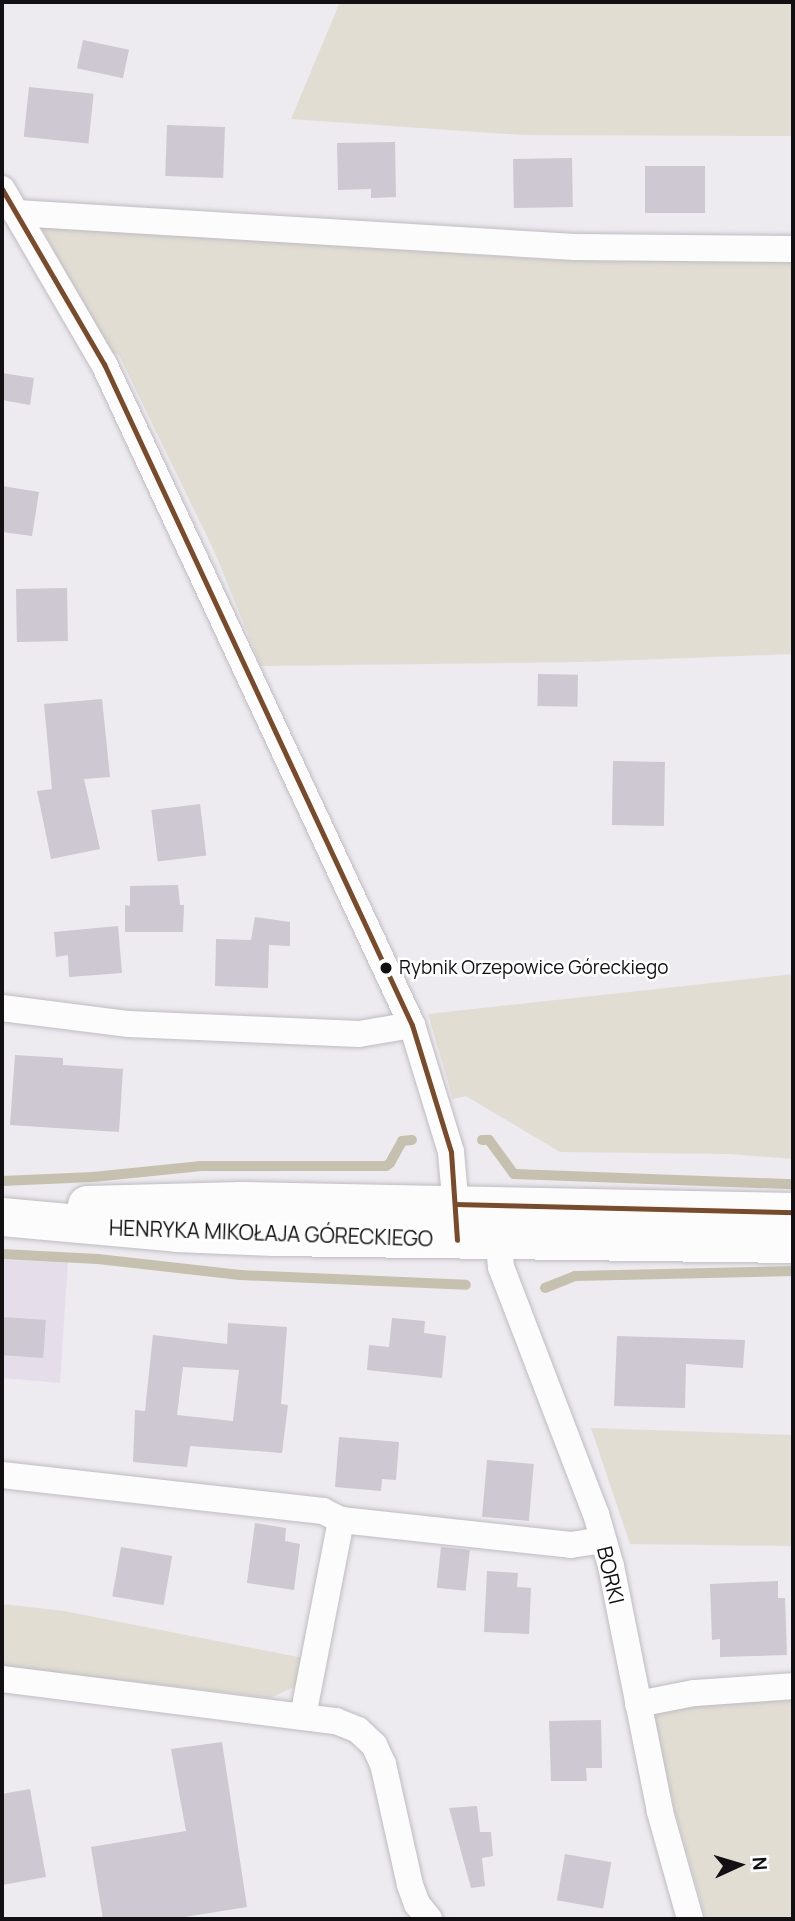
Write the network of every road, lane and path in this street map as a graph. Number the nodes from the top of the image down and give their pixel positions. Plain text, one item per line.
1 (2, 189) edge
2 (16, 213) junction
3 (793, 249) edge
4 (2, 1008) edge
5 (412, 1025) junction
6 (793, 1212) edge
7 (2, 1215) edge
8 (457, 1222) junction
9 (497, 1223) junction
10 (793, 1244) edge
11 (2, 1475) edge
12 (341, 1520) junction
13 (603, 1540) junction
14 (2, 1678) edge
15 (793, 1686) edge
16 (638, 1704) junction
17 (303, 1716) junction
18 (429, 1919) edge
19 (690, 1919) edge

1 - 2 street
2 - 3 street
2 - 5 street
4 - 5 street
5 - 8 street
6 - 9 main road, HENRYKA MIKOŁAJA GÓRECKIEGO
7 - 8 main road, HENRYKA MIKOŁAJA GÓRECKIEGO
8 - 9 main road, HENRYKA MIKOŁAJA GÓRECKIEGO
9 - 10 main road, HENRYKA MIKOŁAJA GÓRECKIEGO
9 - 13 street, BORKI
11 - 12 street
12 - 13 street
12 - 17 street
13 - 16 street, BORKI
14 - 17 street
15 - 16 street
16 - 19 street, BORKI
17 - 18 street

